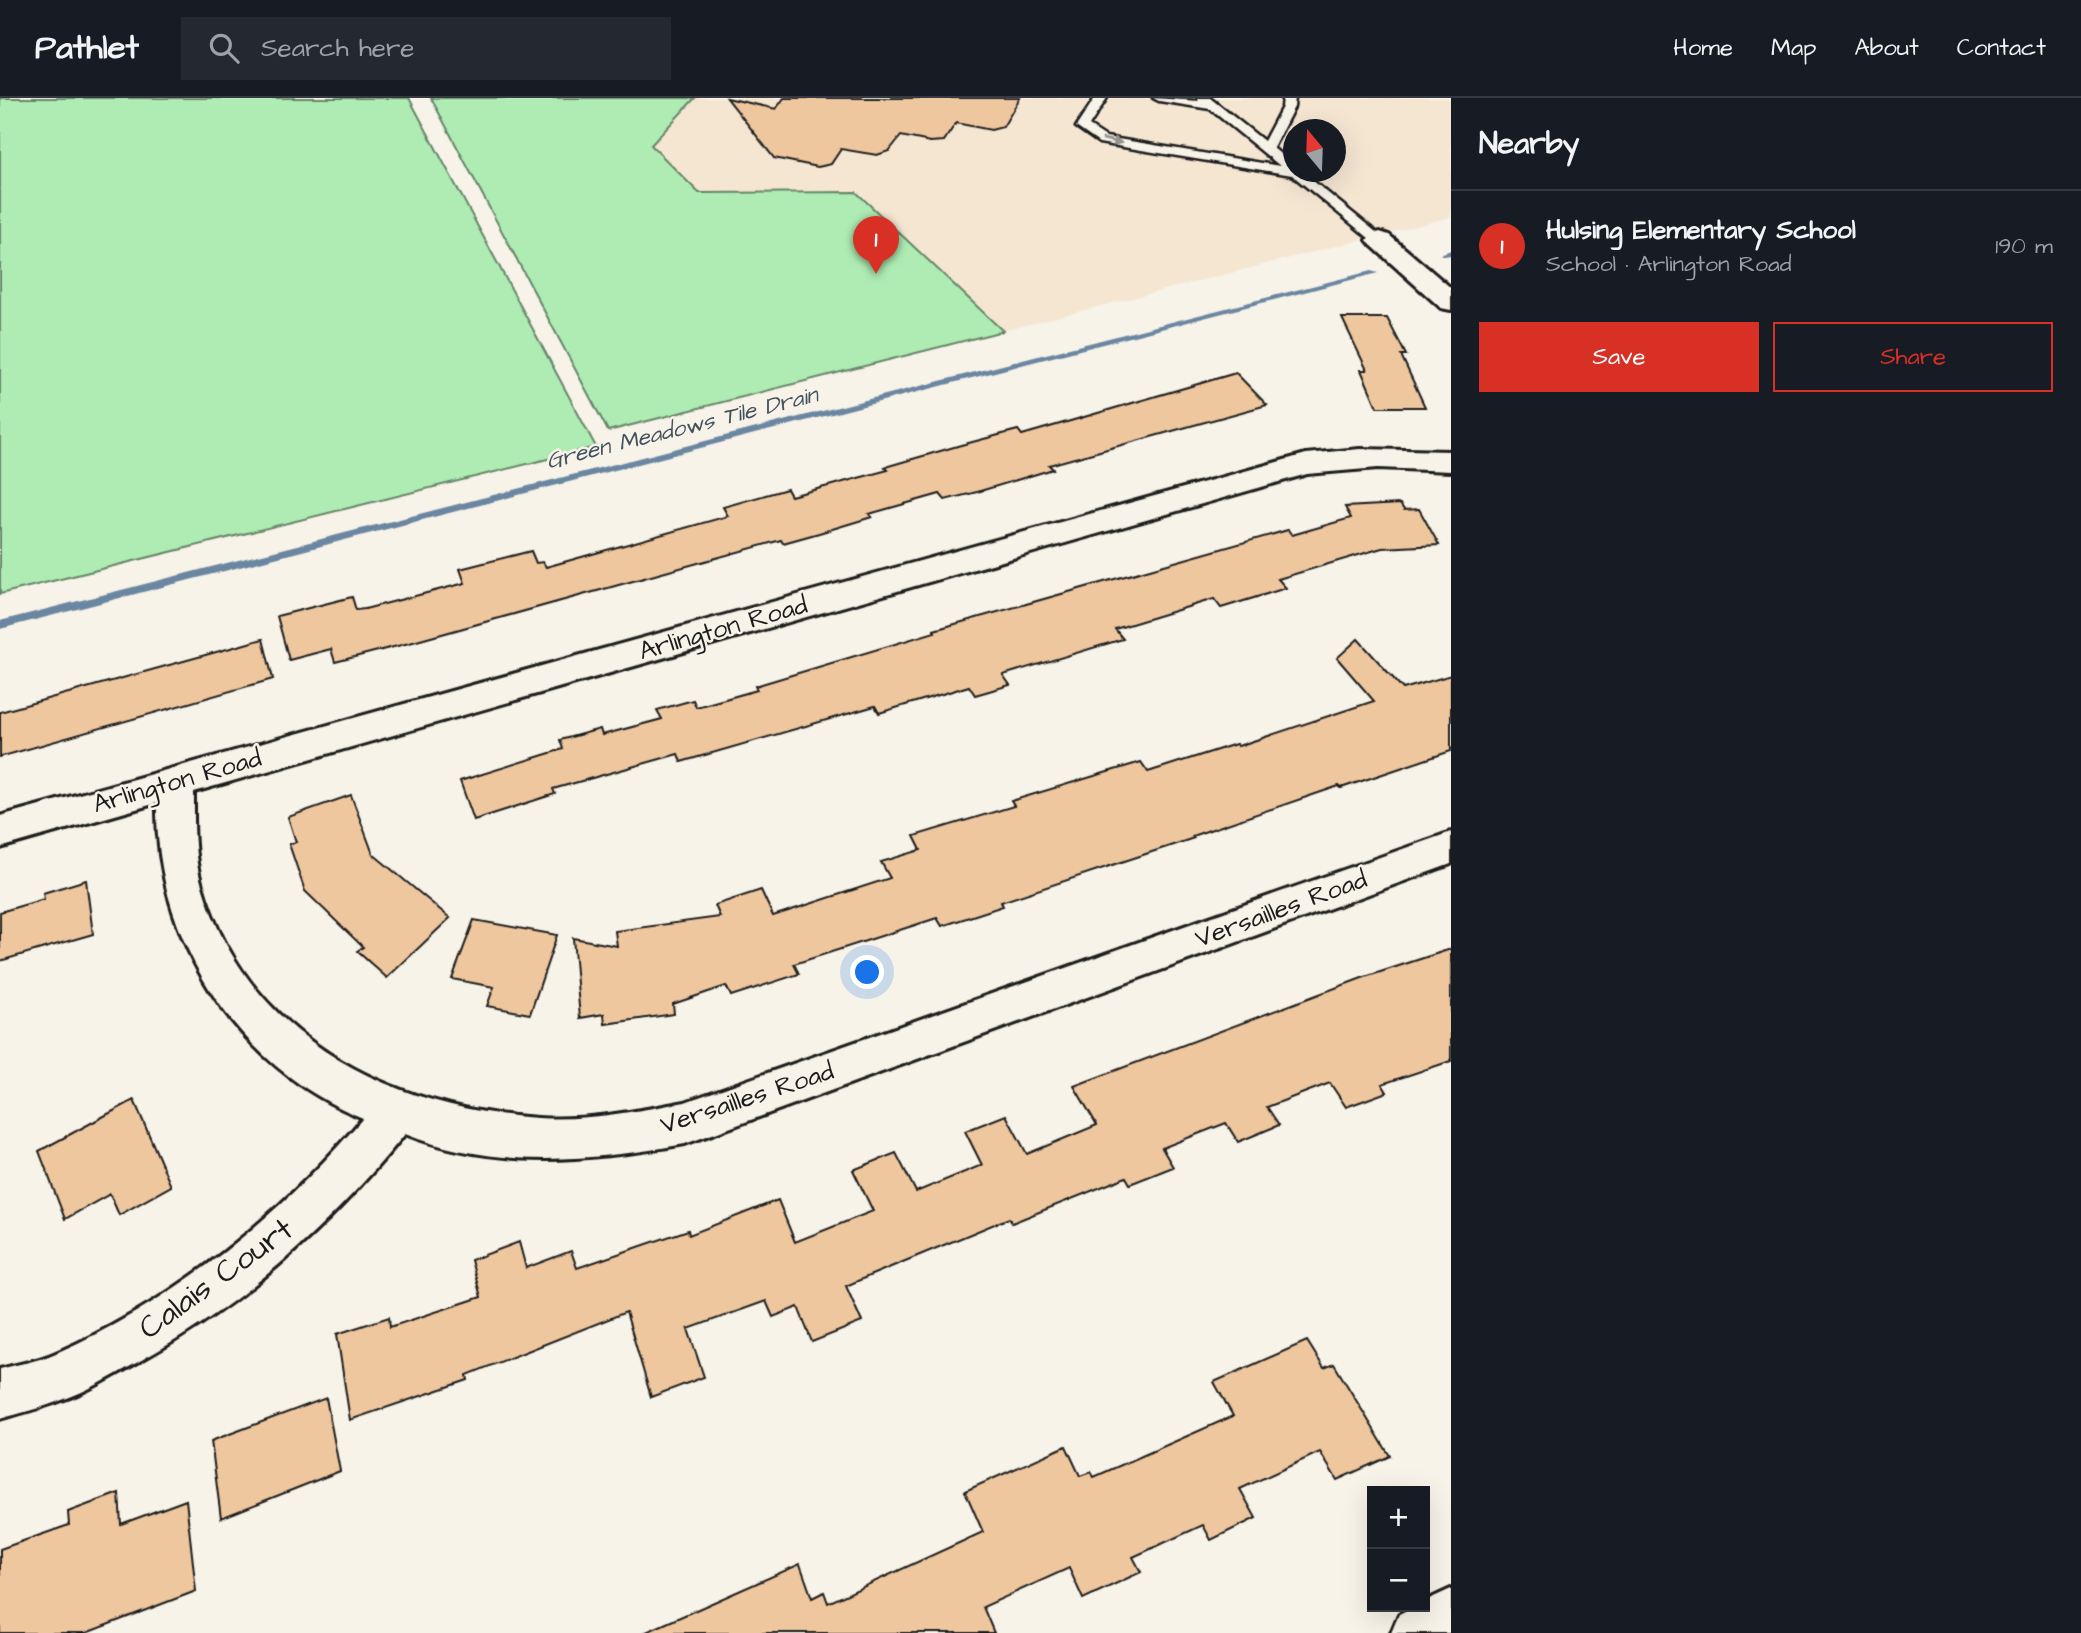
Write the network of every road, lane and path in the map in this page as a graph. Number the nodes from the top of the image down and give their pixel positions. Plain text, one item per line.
1 (1101, 98) edge
2 (1159, 98) edge
3 (1289, 98) edge
4 (1207, 102) edge
5 (1266, 150) junction
6 (1283, 163) edge
7 (1283, 171) edge
8 (1306, 182) edge
9 (1380, 240) joint
10 (1451, 302) edge
11 (1451, 461) edge
12 (176, 781) junction
13 (0, 832) edge
14 (1451, 848) edge
15 (395, 1113) junction
16 (0, 1394) edge
17 (1451, 1616) edge
18 (1418, 1633) edge

1 -> 7 lane
2 - 4 lane
3 - 5 lane
4 - 5 lane
5 - 6 lane
8 - 9 lane
9 - 10 street
11 - 12 street, Arlington Road
12 - 13 street, Arlington Road
12 - 15 street, Versailles Road
14 - 15 street, Versailles Road
15 - 16 street, Calais Court
17 - 18 street

